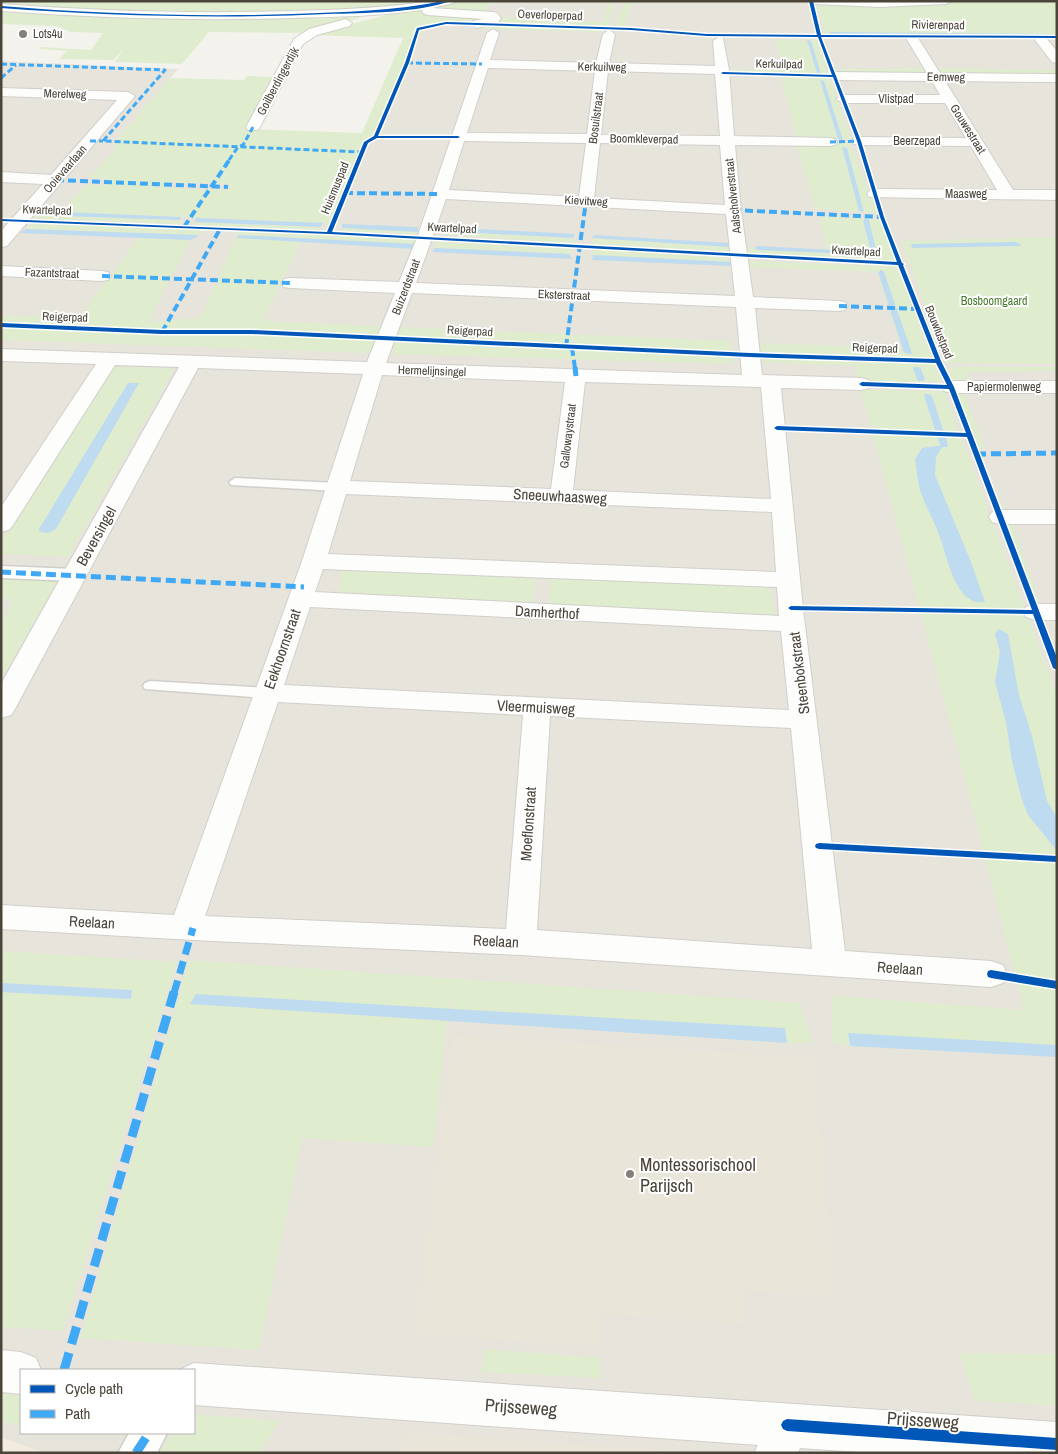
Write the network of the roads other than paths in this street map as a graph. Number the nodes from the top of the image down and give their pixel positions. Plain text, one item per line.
1 (450, 1) edge
2 (814, 1) edge
3 (946, 1) edge
4 (1, 7) edge
5 (419, 7) junction
6 (386, 10) junction
7 (477, 24) dead end
8 (494, 33) dead end
9 (609, 34) dead end
10 (912, 38) dead end
11 (719, 40) dead end
12 (1041, 40) dead end
13 (1057, 59) edge
14 (482, 64) junction
15 (602, 67) junction
16 (722, 70) junction
17 (835, 76) dead end
18 (936, 77) junction
19 (1057, 78) edge
20 (1, 92) edge
21 (128, 96) joint
22 (843, 99) dead end
23 (949, 99) junction
24 (253, 127) dead end
25 (458, 137) junction
26 (594, 138) junction
27 (727, 140) junction
28 (859, 141) dead end
29 (830, 142) dead end
30 (975, 142) junction
31 (1, 177) edge
32 (56, 180) junction
33 (439, 194) junction
34 (875, 194) dead end
35 (1008, 195) junction
36 (1057, 195) edge
37 (586, 201) junction
38 (733, 210) junction
39 (1, 242) edge
40 (1, 271) edge
41 (102, 276) dead end
42 (290, 283) dead end
43 (406, 288) junction
44 (745, 302) junction
45 (839, 306) dead end
46 (1, 355) edge
47 (108, 359) junction
48 (191, 363) junction
49 (374, 369) junction
50 (576, 376) junction
51 (761, 382) junction
52 (862, 384) dead end
53 (951, 387) dead end
54 (1057, 387) edge
55 (235, 482) dead end
56 (337, 487) junction
57 (561, 496) junction
58 (783, 506) junction
59 (1000, 517) dead end
60 (1057, 517) edge
61 (1, 526) edge
62 (314, 561) junction
63 (1, 572) edge
64 (75, 575) junction
65 (789, 580) junction
66 (300, 599) junction
67 (793, 624) junction
68 (150, 686) dead end
69 (267, 693) junction
70 (536, 706) junction
71 (1, 709) edge
72 (804, 720) junction
73 (1, 917) edge
74 (185, 927) junction
75 (521, 942) junction
76 (830, 963) junction
77 (991, 974) dead end
78 (1, 1371) edge
79 (20, 1372) edge
80 (195, 1384) edge
81 (147, 1434) edge
82 (781, 1439) edge
83 (1057, 1444) edge
84 (136, 1453) edge

1 - 5 street, Goilberdingerdijk
2 - 3 street
4 - 6 street, Goilberdingerdijk
5 - 6 street, Goilberdingerdijk
5 - 7 street, Goilberdingerdijk
6 - 24 street, Goilberdingerdijk
8 - 14 street, Buizerdstraat
9 - 15 street, Bosuilstraat
10 - 18 street, Gouwestraat
11 - 16 street, Aalscholverstraat
12 - 13 street
14 - 15 street, Kerkuilweg
14 - 25 street, Buizerdstraat
15 - 16 street, Kerkuilweg
15 - 26 street, Bosuilstraat
16 - 27 street, Aalscholverstraat
17 - 18 street, Eemweg
18 - 19 street, Eemweg
18 - 23 street, Gouwestraat
20 - 21 street, Merelweg
21 - 32 street, Ooievaarlaan
22 - 23 street, Vlistpad
23 - 30 street, Gouwestraat
25 - 26 street, Boomkleverpad
25 - 33 street, Buizerdstraat
26 - 27 street, Boomkleverpad
26 - 37 street, Bosuilstraat
27 - 29 street, Boomkleverpad
27 - 38 street, Aalscholverstraat
28 - 30 street, Beerzepad
30 - 35 street, Gouwestraat
31 - 32 street
32 - 39 street, Ooievaarlaan
33 - 37 street, Kievitweg
33 - 43 street, Buizerdstraat
34 - 35 street, Maasweg
35 - 36 street, Maasweg
37 - 38 street, Kievitweg
38 - 44 street, Aalscholverstraat
40 - 41 street, Fazantstraat
42 - 43 street, Eksterstraat
43 - 44 street, Eksterstraat
43 - 49 street, Buizerdstraat
44 - 45 street, Eksterstraat
44 - 51 street, Aalscholverstraat
46 - 47 street, Hermelijnsingel
47 - 48 street, Hermelijnsingel
47 - 61 street
48 - 49 street, Hermelijnsingel
48 - 64 street, Beversingel
49 - 50 street, Hermelijnsingel
49 - 56 street, Eekhoornstraat
50 - 51 street, Hermelijnsingel
50 - 57 street, Gallowaystraat
51 - 52 street, Hermelijnsingel
51 - 58 street, Steenbokstraat
53 - 54 street, Papiermolenweg
55 - 56 lane
56 - 57 street, Sneeuwhaasweg
56 - 62 street, Eekhoornstraat
57 - 58 street, Sneeuwhaasweg
58 - 65 street, Steenbokstraat
59 - 60 street
62 - 65 street
62 - 66 street, Eekhoornstraat
63 - 64 street
64 - 71 street, Beversingel
65 - 67 street, Steenbokstraat
66 - 67 street, Damherthof
66 - 69 street, Eekhoornstraat
67 - 72 street, Steenbokstraat
68 - 69 lane
69 - 70 street, Vleermuisweg
69 - 74 street, Eekhoornstraat
70 - 72 street, Vleermuisweg
70 - 75 street, Moeflonstraat
72 - 76 street, Steenbokstraat
73 - 74 street, Reelaan
74 - 75 street, Reelaan
75 - 76 street, Reelaan
76 - 77 street, Reelaan
78 - 79 street
80 - 82 street, Prijsseweg
81 - 84 street
82 - 83 street, Prijsseweg

